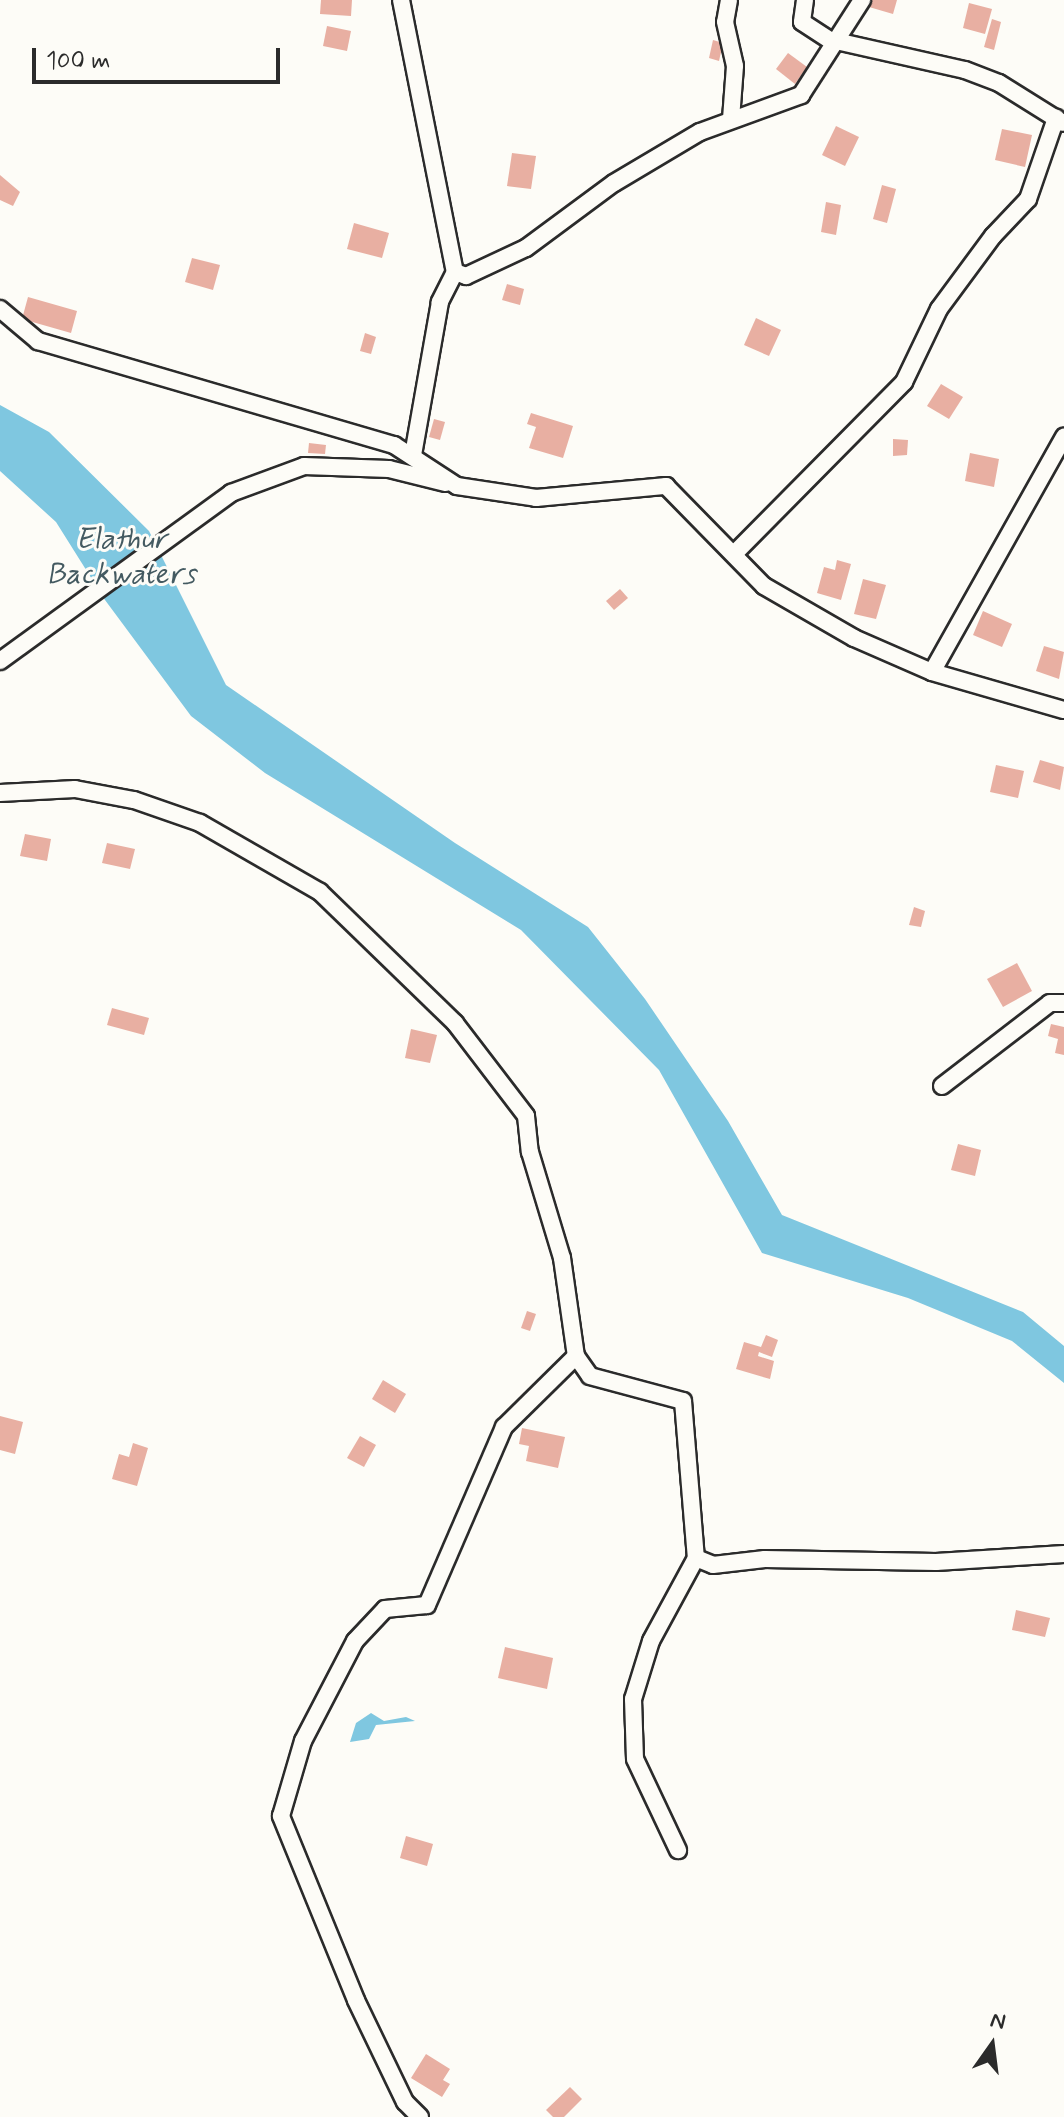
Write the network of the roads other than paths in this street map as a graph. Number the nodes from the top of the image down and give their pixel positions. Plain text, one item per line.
1 (401, 0) edge
2 (729, 0) edge
3 (805, 0) edge
4 (862, 0) edge
5 (835, 42) junction
6 (731, 119) junction
7 (1060, 121) edge
8 (460, 274) junction
9 (0, 309) edge
10 (1064, 437) edge
11 (413, 455) junction
12 (457, 486) junction
13 (734, 554) junction
14 (0, 661) edge
15 (932, 672) junction
16 (1064, 710) edge
17 (0, 793) edge
18 (1064, 1003) edge
19 (942, 1086) dead end
20 (576, 1356) junction
21 (1064, 1554) edge
22 (696, 1558) junction
23 (678, 1850) dead end
24 (420, 2117) edge

1 - 8 street
2 - 6 street
3 - 5 street
4 - 5 street
5 - 6 street
5 - 7 street
6 - 8 street
7 - 13 street
8 - 11 street
9 - 11 street
10 - 15 street
11 - 12 street
12 - 13 street
12 - 14 street
13 - 15 street
15 - 16 street
17 - 20 street
18 - 19 street
20 - 22 street
20 - 24 street
21 - 22 street
22 - 23 street

